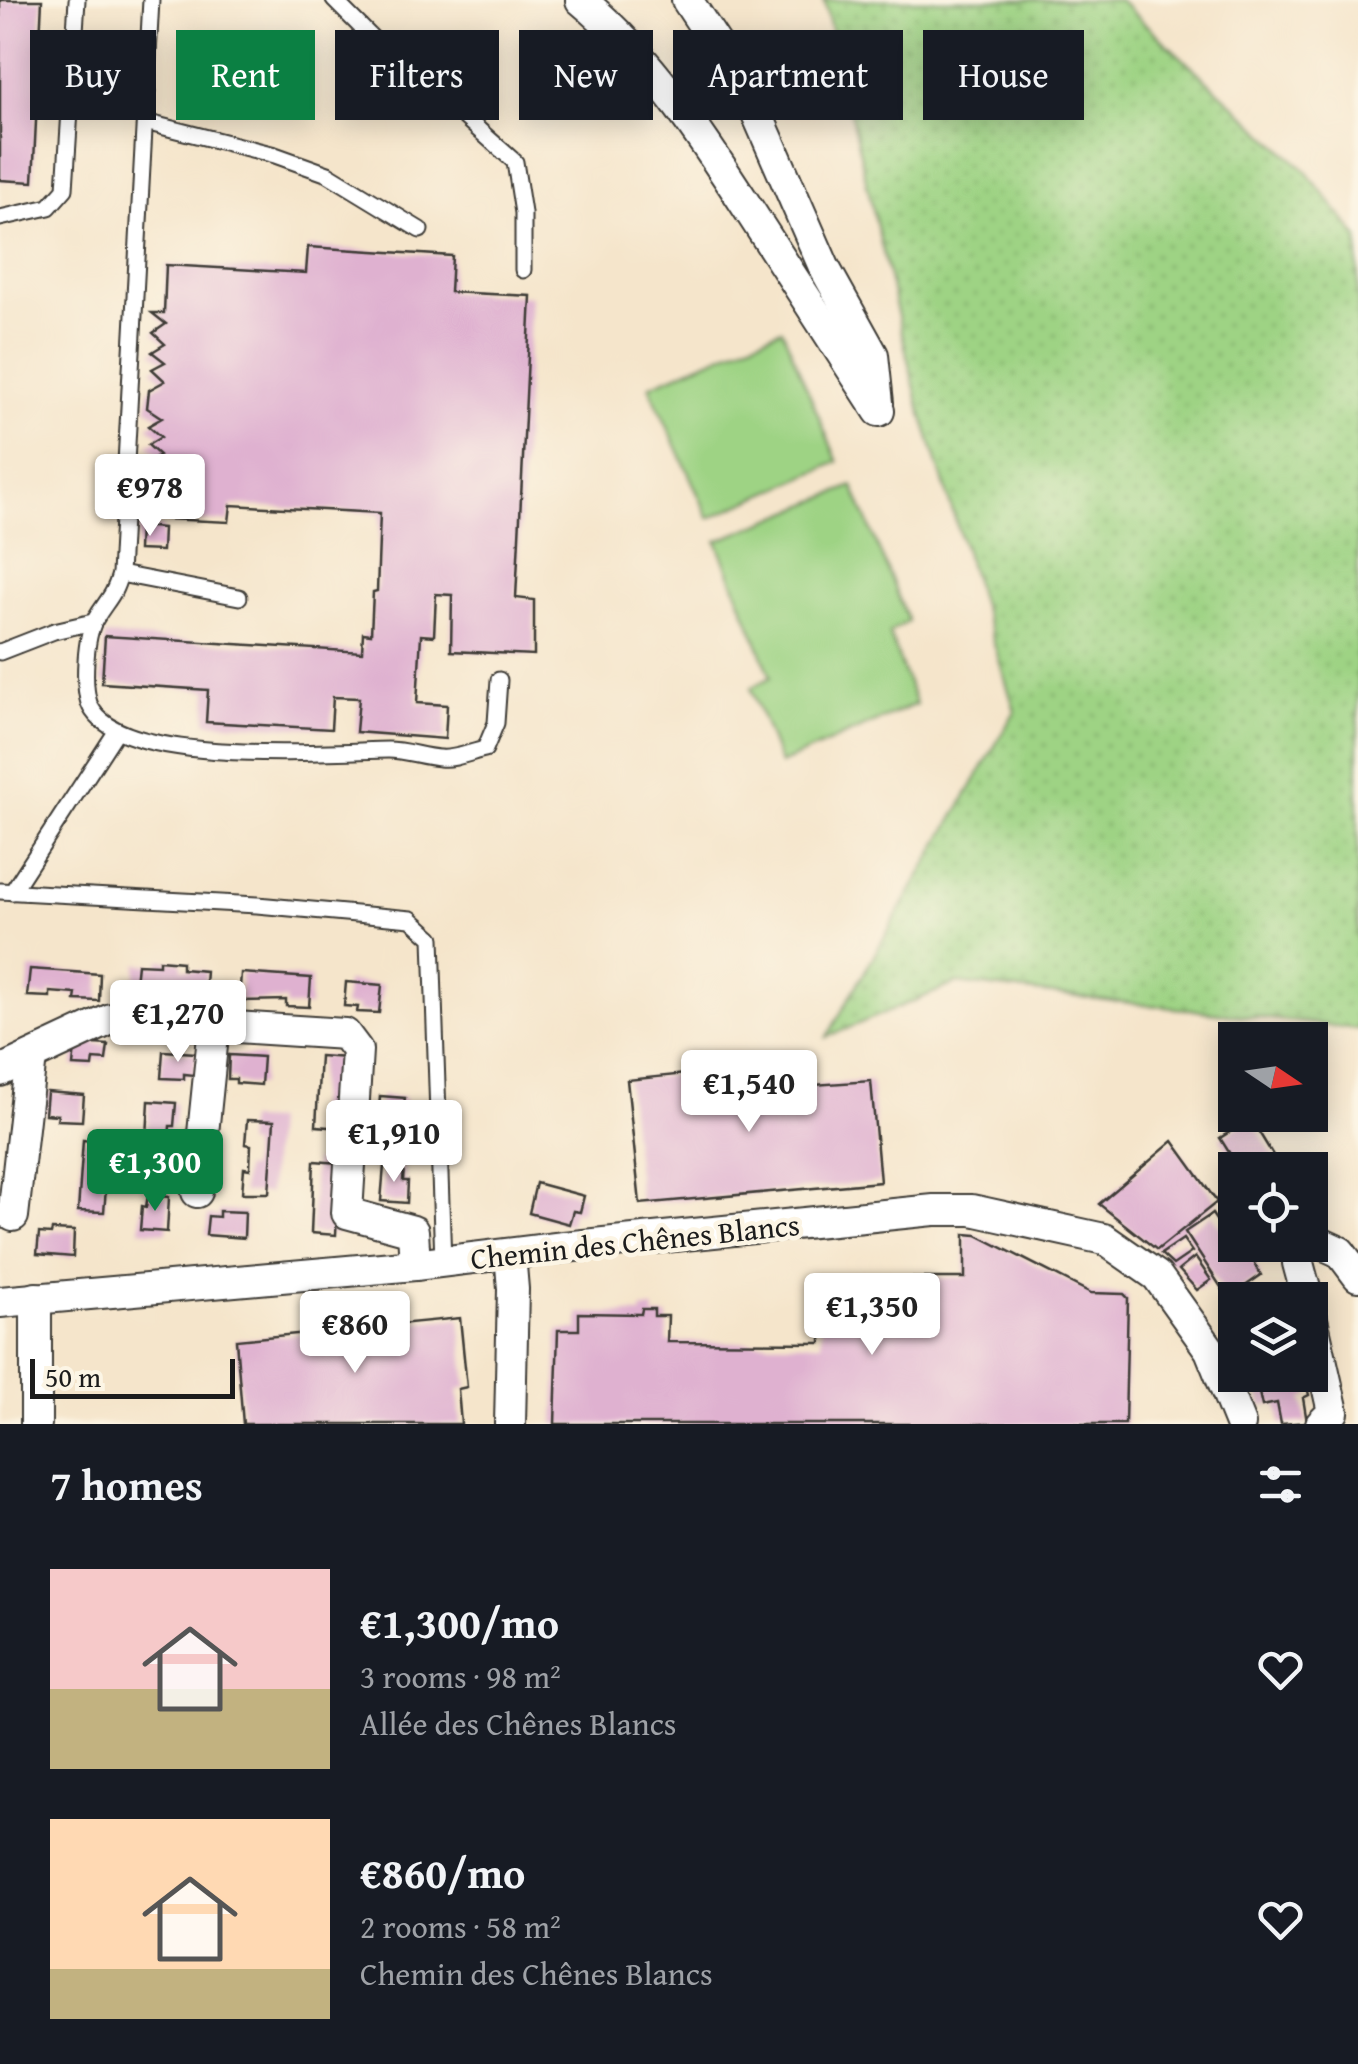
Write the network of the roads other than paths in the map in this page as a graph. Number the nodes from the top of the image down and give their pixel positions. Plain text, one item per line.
1 (77, 0) edge
2 (152, 0) edge
3 (334, 0) edge
4 (581, 0) edge
5 (687, 0) edge
6 (75, 30) edge
7 (151, 30) edge
8 (69, 120) edge
9 (146, 122) joint
10 (0, 218) edge
11 (420, 230) dead end
12 (522, 270) dead end
13 (120, 574) junction
14 (239, 597) dead end
15 (93, 622) junction
16 (0, 652) edge
17 (498, 680) dead end
18 (116, 732) junction
19 (6, 891) edge
20 (214, 1026) junction
21 (31, 1057) junction
22 (0, 1072) edge
23 (197, 1192) dead end
24 (13, 1216) dead end
25 (1328, 1246) edge
26 (510, 1254) junction
27 (429, 1264) junction
28 (1358, 1276) edge
29 (36, 1298) junction
30 (0, 1302) edge
31 (1328, 1390) edge
32 (36, 1424) edge
33 (510, 1424) edge
34 (1240, 1424) edge
35 (1321, 1424) edge

1 - 6 lane
2 - 7 lane
3 - 12 lane
4 - 5 street
8 - 10 lane
9 - 11 lane
9 - 13 lane
13 - 14 lane
13 - 15 lane
15 - 16 lane
15 - 18 lane
17 - 18 lane
18 - 19 lane
19 - 27 lane
20 - 21 street
20 - 23 street
20 - 27 street
21 - 22 street
21 - 24 street
25 - 28 street
26 - 27 street, Chemin des Chênes Blancs
26 - 33 street
26 - 34 street, Chemin des Chênes Blancs
27 - 29 street, Chemin des Chênes Blancs
29 - 30 street, Chemin des Chênes Blancs
29 - 32 street
31 - 35 street

